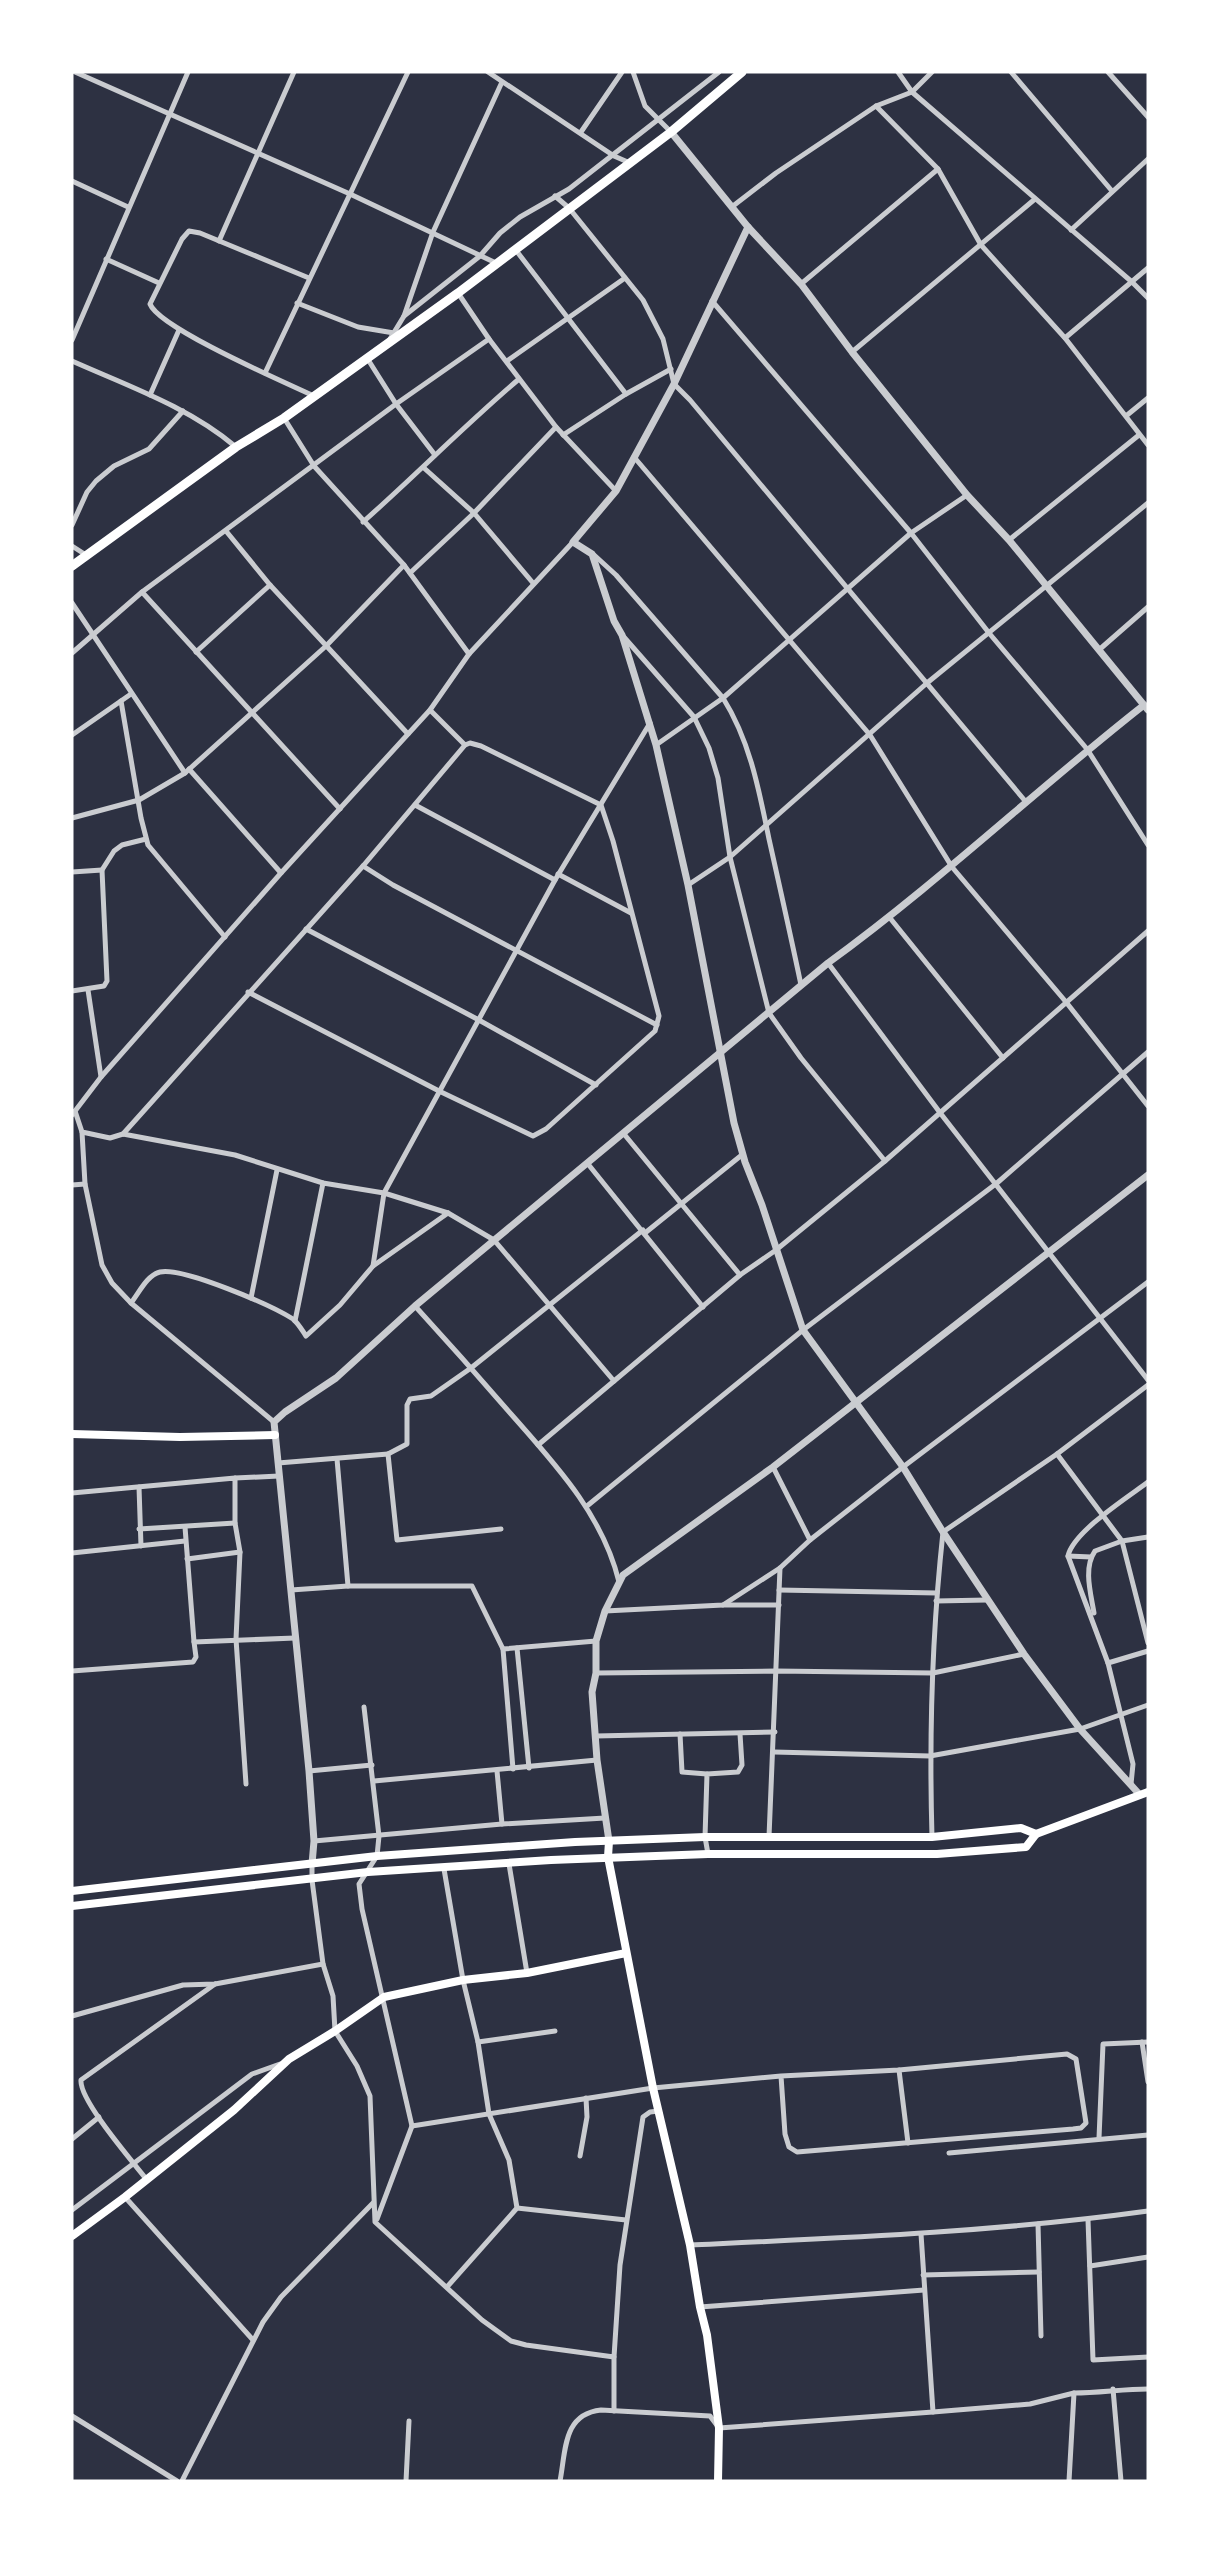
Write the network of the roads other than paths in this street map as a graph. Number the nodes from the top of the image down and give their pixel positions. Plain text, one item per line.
1 (75, 72) edge
2 (188, 72) edge
3 (294, 72) edge
4 (408, 72) edge
5 (488, 72) edge
6 (622, 72) edge
7 (633, 72) edge
8 (719, 72) edge
9 (742, 72) edge
10 (898, 72) edge
11 (932, 72) edge
12 (1011, 72) edge
13 (1108, 72) edge
14 (502, 82) junction
15 (912, 92) junction
16 (876, 106) junction
17 (169, 115) junction
18 (1148, 117) edge
19 (657, 120) junction
20 (581, 132) junction
21 (671, 132) junction
22 (257, 152) junction
23 (614, 156) junction
24 (1148, 159) edge
25 (630, 163) junction
26 (938, 169) junction
27 (72, 181) edge
28 (1112, 191) junction
29 (350, 194) junction
30 (555, 196) junction
31 (1035, 200) junction
32 (733, 206) junction
33 (128, 207) junction
34 (569, 208) junction
35 (748, 227) junction
36 (1071, 230) junction
37 (433, 232) junction
38 (219, 241) junction
39 (981, 245) junction
40 (514, 248) junction
41 (480, 256) junction
42 (106, 259) junction
43 (496, 263) junction
44 (1148, 268) edge
45 (309, 278) junction
46 (625, 278) junction
47 (1132, 282) junction
48 (159, 284) junction
49 (801, 284) junction
50 (458, 293) junction
51 (1148, 298) edge
52 (712, 302) junction
53 (297, 303) junction
54 (404, 316) junction
55 (568, 318) junction
56 (180, 330) junction
57 (392, 336) junction
58 (1065, 338) junction
59 (489, 339) junction
60 (72, 340) edge
61 (852, 352) junction
62 (367, 358) junction
63 (72, 361) edge
64 (507, 361) junction
65 (671, 369) junction
66 (265, 373) junction
67 (519, 379) junction
68 (674, 384) junction
69 (626, 394) junction
70 (150, 395) junction
71 (313, 396) junction
72 (1148, 398) edge
73 (396, 404) junction
74 (183, 411) junction
75 (1126, 416) junction
76 (284, 418) junction
77 (556, 427) junction
78 (563, 435) junction
79 (1139, 435) junction
80 (1148, 445) edge
81 (236, 447) junction
82 (435, 455) junction
83 (633, 456) junction
84 (314, 466) junction
85 (424, 468) junction
86 (616, 491) junction
87 (967, 495) junction
88 (1148, 503) edge
89 (474, 513) junction
90 (363, 522) junction
91 (72, 525) edge
92 (226, 531) junction
93 (911, 533) junction
94 (1009, 540) junction
95 (573, 542) junction
96 (72, 546) edge
97 (592, 554) junction
98 (86, 555) junction
99 (404, 565) junction
100 (72, 566) edge
101 (410, 573) junction
102 (533, 583) junction
103 (270, 585) junction
104 (1045, 586) junction
105 (846, 588) junction
106 (142, 592) junction
107 (72, 603) edge
108 (1148, 607) edge
109 (93, 634) junction
110 (989, 634) junction
111 (622, 635) junction
112 (788, 640) junction
113 (327, 646) junction
114 (1100, 649) junction
115 (196, 652) junction
116 (72, 653) edge
117 (469, 654) junction
118 (927, 684) junction
119 (131, 694) junction
120 (723, 698) junction
121 (121, 701) junction
122 (1147, 706) edge
123 (430, 710) junction
124 (251, 713) junction
125 (694, 717) junction
126 (650, 723) junction
127 (408, 734) junction
128 (72, 735) edge
129 (870, 735) junction
130 (465, 745) junction
131 (656, 745) junction
132 (1087, 749) junction
133 (187, 771) junction
134 (139, 800) junction
135 (1026, 802) junction
136 (601, 804) junction
137 (415, 805) junction
138 (340, 809) junction
139 (72, 818) edge
140 (766, 825) junction
141 (146, 839) junction
142 (1148, 845) edge
143 (730, 857) junction
144 (363, 866) junction
145 (952, 867) junction
146 (102, 870) junction
147 (72, 872) edge
148 (281, 873) junction
149 (557, 877) junction
150 (688, 885) junction
151 (631, 913) junction
152 (890, 918) junction
153 (306, 929) junction
154 (1148, 931) edge
155 (225, 937) junction
156 (517, 950) junction
157 (828, 963) junction
158 (802, 985) junction
159 (88, 990) junction
160 (72, 991) edge
161 (248, 992) junction
162 (1066, 1002) junction
163 (769, 1013) junction
164 (477, 1019) junction
165 (657, 1025) junction
166 (722, 1050) junction
167 (1148, 1052) edge
168 (1003, 1058) junction
169 (1123, 1074) junction
170 (101, 1077) junction
171 (596, 1085) junction
172 (439, 1091) junction
173 (1148, 1106) edge
174 (73, 1113) edge
175 (941, 1114) junction
176 (82, 1132) junction
177 (123, 1134) junction
178 (624, 1134) junction
179 (743, 1154) junction
180 (885, 1161) junction
181 (588, 1164) junction
182 (278, 1170) junction
183 (1148, 1175) edge
184 (323, 1183) junction
185 (997, 1183) junction
186 (85, 1184) junction
187 (72, 1185) edge
188 (384, 1193) junction
189 (682, 1204) junction
190 (448, 1213) junction
191 (644, 1231) junction
192 (494, 1240) junction
193 (776, 1250) junction
194 (1050, 1251) junction
195 (373, 1266) junction
196 (740, 1275) junction
197 (1148, 1282) edge
198 (251, 1298) junction
199 (131, 1303) junction
200 (550, 1304) junction
201 (415, 1306) junction
202 (703, 1307) junction
203 (1100, 1317) junction
204 (295, 1321) junction
205 (803, 1329) junction
206 (471, 1368) junction
207 (614, 1381) junction
208 (1148, 1383) edge
209 (856, 1400) junction
210 (274, 1422) junction
211 (72, 1434) edge
212 (275, 1435) junction
213 (538, 1445) junction
214 (388, 1454) junction
215 (1056, 1454) junction
216 (337, 1459) junction
217 (278, 1463) junction
218 (773, 1466) junction
219 (903, 1467) junction
220 (279, 1476) junction
221 (235, 1478) junction
222 (1148, 1482) edge
223 (139, 1487) junction
224 (72, 1493) edge
225 (587, 1506) junction
226 (1104, 1515) junction
227 (235, 1523) junction
228 (185, 1527) junction
229 (139, 1529) junction
230 (501, 1529) dead end
231 (943, 1532) junction
232 (1148, 1537) edge
233 (810, 1540) junction
234 (185, 1541) junction
235 (1122, 1541) junction
236 (142, 1546) junction
237 (240, 1552) junction
238 (72, 1553) edge
239 (1068, 1556) junction
240 (1091, 1557) junction
241 (187, 1559) junction
242 (780, 1568) junction
243 (619, 1582) junction
244 (348, 1586) junction
245 (291, 1590) junction
246 (779, 1590) junction
247 (937, 1593) junction
248 (987, 1600) junction
249 (936, 1601) junction
250 (723, 1605) junction
251 (779, 1605) junction
252 (605, 1611) junction
253 (1096, 1626) junction
254 (295, 1638) junction
255 (236, 1639) junction
256 (596, 1641) junction
257 (194, 1642) junction
258 (1148, 1643) edge
259 (517, 1648) junction
260 (503, 1649) junction
261 (1148, 1651) edge
262 (1024, 1654) junction
263 (1108, 1663) junction
264 (72, 1671) edge
265 (776, 1671) junction
266 (596, 1673) junction
267 (933, 1673) junction
268 (1148, 1705) edge
269 (364, 1707) dead end
270 (1121, 1713) junction
271 (1080, 1729) junction
272 (775, 1732) junction
273 (680, 1734) junction
274 (740, 1734) junction
275 (596, 1737) junction
276 (774, 1752) junction
277 (930, 1756) junction
278 (597, 1760) junction
279 (372, 1765) junction
280 (529, 1768) junction
281 (513, 1769) junction
282 (309, 1771) junction
283 (496, 1771) junction
284 (707, 1774) junction
285 (374, 1781) junction
286 (246, 1784) dead end
287 (1131, 1784) junction
288 (1144, 1794) edge
289 (605, 1818) junction
290 (502, 1824) junction
291 (1036, 1834) junction
292 (379, 1836) junction
293 (769, 1837) junction
294 (932, 1837) junction
295 (705, 1838) junction
296 (314, 1841) junction
297 (609, 1841) junction
298 (708, 1854) junction
299 (377, 1856) junction
300 (608, 1857) junction
301 (312, 1864) junction
302 (509, 1864) junction
303 (444, 1869) junction
304 (368, 1872) junction
305 (186, 1879) junction
306 (312, 1880) junction
307 (72, 1891) edge
308 (187, 1894) junction
309 (72, 1906) edge
310 (626, 1953) junction
311 (323, 1964) junction
312 (527, 1973) junction
313 (463, 1980) junction
314 (215, 1984) junction
315 (384, 1997) junction
316 (72, 2016) edge
317 (335, 2031) junction
318 (555, 2031) dead end
319 (478, 2042) junction
320 (1145, 2042) edge
321 (289, 2059) junction
322 (899, 2070) junction
323 (781, 2076) junction
324 (1148, 2082) edge
325 (653, 2088) junction
326 (586, 2098) junction
327 (659, 2111) junction
328 (489, 2114) junction
329 (99, 2117) junction
330 (412, 2126) junction
331 (1148, 2135) edge
332 (1099, 2138) junction
333 (72, 2139) edge
334 (908, 2143) junction
335 (949, 2153) dead end
336 (580, 2156) dead end
337 (135, 2164) junction
338 (147, 2180) junction
339 (125, 2197) junction
340 (373, 2203) junction
341 (517, 2208) junction
342 (72, 2210) edge
343 (1148, 2211) edge
344 (626, 2220) junction
345 (1088, 2220) junction
346 (376, 2222) junction
347 (1038, 2224) junction
348 (920, 2234) junction
349 (72, 2236) edge
350 (690, 2245) junction
351 (1148, 2257) edge
352 (1090, 2266) junction
353 (1038, 2272) junction
354 (923, 2275) junction
355 (447, 2287) junction
356 (924, 2290) junction
357 (700, 2306) junction
358 (1041, 2336) dead end
359 (253, 2340) junction
360 (614, 2357) junction
361 (1148, 2357) edge
362 (1113, 2389) junction
363 (1148, 2389) edge
364 (1074, 2393) junction
365 (614, 2412) junction
366 (933, 2412) junction
367 (72, 2416) edge
368 (409, 2421) dead end
369 (719, 2428) junction
370 (180, 2481) edge
371 (405, 2481) edge
372 (560, 2481) edge
373 (718, 2481) edge
374 (1069, 2481) edge
375 (1121, 2481) edge

1 - 17 street
2 - 17 street
3 - 22 street
4 - 29 street
5 - 14 street
6 - 20 street
7 - 19 street
8 - 19 street
9 - 21 main road
10 - 15 street
11 - 15 street
12 - 28 street
13 - 18 street
14 - 20 street
14 - 37 street
15 - 16 street
15 - 31 street
16 - 26 street
16 - 32 street
17 - 22 street
17 - 33 street
19 - 21 street
19 - 23 street
20 - 23 street
21 - 25 main road
21 - 32 street
22 - 29 street
22 - 38 street
23 - 25 street
23 - 30 street
24 - 28 street
25 - 34 main road
26 - 39 street
26 - 49 street
27 - 33 street
28 - 36 street
29 - 37 street
29 - 45 street
30 - 34 street
30 - 41 street
31 - 36 street
31 - 39 street
32 - 35 street
33 - 42 street
34 - 40 main road
34 - 46 street
35 - 49 street
35 - 52 street
36 - 47 street
37 - 41 street
37 - 54 street
38 - 45 street
38 - 48 street
39 - 58 street
39 - 61 street
40 - 43 main road
40 - 55 street
41 - 43 street
41 - 54 street
42 - 48 street
42 - 60 street
43 - 50 main road
44 - 47 street
45 - 53 street
46 - 55 street
46 - 65 street
47 - 51 street
47 - 58 street
48 - 56 street
49 - 61 street
50 - 57 main road
50 - 59 street
52 - 68 street
52 - 93 street
53 - 57 street
53 - 66 street
54 - 57 street
55 - 64 street
55 - 69 street
56 - 66 street
56 - 70 street
57 - 62 main road
58 - 75 street
59 - 64 street
59 - 73 street
61 - 87 street
62 - 71 main road
62 - 73 street
63 - 70 street
64 - 67 street
65 - 68 street
65 - 69 street
66 - 71 street
67 - 77 street
67 - 82 street
68 - 83 street
68 - 105 street
69 - 78 street
70 - 74 street
71 - 76 main road
72 - 75 street
73 - 82 street
73 - 84 street
74 - 81 street
74 - 91 street
75 - 79 street
76 - 81 main road
76 - 84 street
77 - 78 street
77 - 89 street
78 - 86 street
79 - 80 street
79 - 94 street
81 - 98 main road
82 - 85 street
83 - 86 street
83 - 112 street
84 - 90 street
84 - 92 street
85 - 89 street
85 - 90 street
86 - 95 street
87 - 93 street
87 - 94 street
88 - 104 street
89 - 101 street
89 - 102 street
90 - 99 street
92 - 103 street
92 - 106 street
93 - 105 street
93 - 110 street
94 - 104 street
95 - 97 street
95 - 102 street
96 - 98 street
97 - 111 street
97 - 120 street
98 - 100 main road
99 - 101 street
99 - 113 street
101 - 117 street
102 - 117 street
103 - 113 street
103 - 115 street
104 - 110 street
104 - 114 street
105 - 112 street
105 - 118 street
106 - 109 street
106 - 115 street
107 - 109 street
108 - 114 street
109 - 116 street
109 - 119 street
110 - 118 street
110 - 132 street
111 - 125 street
111 - 126 street
112 - 120 street
112 - 129 street
113 - 124 street
113 - 127 street
114 - 122 street
115 - 124 street
117 - 123 street
118 - 129 street
118 - 135 street
119 - 121 street
119 - 133 street
120 - 125 street
120 - 140 street
121 - 128 street
121 - 134 street
122 - 132 street
123 - 127 street
123 - 130 street
124 - 133 street
124 - 138 street
125 - 131 street
125 - 143 street
126 - 131 street
126 - 136 street
127 - 138 street
129 - 140 street
129 - 145 street
130 - 136 street
130 - 137 street
131 - 150 street
132 - 135 street
132 - 142 street
133 - 134 street
133 - 148 street
134 - 139 street
134 - 141 street
135 - 145 street
136 - 149 street
136 - 151 street
137 - 144 street
137 - 149 street
138 - 148 street
140 - 143 street
140 - 158 street
141 - 146 street
141 - 155 street
143 - 150 street
143 - 163 street
144 - 153 street
144 - 156 street
145 - 152 street
145 - 162 street
146 - 147 street
146 - 159 street
148 - 155 street
149 - 151 street
149 - 156 street
150 - 166 street
151 - 165 street
152 - 157 street
152 - 168 street
153 - 161 street
153 - 164 street
154 - 162 street
155 - 170 street
156 - 164 street
156 - 165 street
157 - 158 street
157 - 175 street
158 - 163 street
159 - 160 street
159 - 170 street
161 - 172 street
161 - 177 street
162 - 168 street
162 - 169 street
163 - 166 street
163 - 180 street
164 - 171 street
164 - 172 street
165 - 171 street
166 - 178 street
166 - 179 street
167 - 169 street
168 - 175 street
169 - 173 street
169 - 185 street
170 - 174 street
171 - 172 street
172 - 188 street
174 - 176 street
175 - 180 street
175 - 185 street
176 - 177 street
176 - 186 street
177 - 182 street
178 - 181 street
178 - 189 street
179 - 189 street
179 - 193 street
180 - 193 street
181 - 191 street
181 - 192 street
182 - 184 street
182 - 198 street
183 - 194 street
184 - 188 street
184 - 204 street
185 - 194 street
185 - 205 street
186 - 187 street
186 - 199 street
188 - 190 street
188 - 195 street
189 - 191 street
189 - 196 street
190 - 192 street
190 - 195 street
191 - 200 street
191 - 202 street
192 - 200 street
192 - 201 street
193 - 196 street
193 - 205 street
194 - 203 street
194 - 209 street
195 - 204 street
196 - 202 street
197 - 203 street
198 - 199 street
198 - 204 street
199 - 210 street
200 - 206 street
200 - 207 street
201 - 206 street
201 - 210 street
202 - 207 street
203 - 208 street
203 - 219 street
205 - 209 street
205 - 225 street
206 - 213 street
206 - 214 street
207 - 213 street
208 - 215 street
209 - 218 street
209 - 219 street
210 - 212 street
211 - 212 main road
212 - 217 street
213 - 225 street
214 - 216 street
214 - 230 street
215 - 226 street
215 - 231 street
216 - 217 street
216 - 244 street
217 - 220 street
218 - 233 street
218 - 243 street
219 - 231 street
219 - 233 street
220 - 221 street
220 - 245 street
221 - 223 street
221 - 227 street
222 - 226 street
223 - 224 street
223 - 229 street
225 - 243 street
226 - 235 street
226 - 239 street
227 - 228 street
227 - 237 street
228 - 229 street
228 - 234 street
229 - 236 street
231 - 247 street
231 - 248 street
232 - 235 street
233 - 242 street
234 - 236 street
234 - 241 street
235 - 240 street
235 - 258 street
236 - 238 street
237 - 241 street
237 - 255 street
239 - 240 street
239 - 253 street
240 - 253 street
241 - 257 street
242 - 246 street
242 - 250 street
243 - 252 street
244 - 245 street
244 - 260 street
245 - 254 street
246 - 247 street
246 - 251 street
247 - 249 street
248 - 249 street
248 - 262 street
249 - 267 street
250 - 251 street
250 - 252 street
251 - 265 street
252 - 256 street
253 - 263 street
254 - 255 street
254 - 282 street
255 - 257 street
255 - 286 street
256 - 259 street
256 - 266 street
257 - 264 street
259 - 260 street
259 - 280 street
260 - 281 street
261 - 263 street
262 - 267 street
262 - 271 street
263 - 270 street
265 - 266 street
265 - 267 street
265 - 272 street
266 - 275 street
267 - 277 street
268 - 270 street
269 - 279 street
270 - 271 street
270 - 287 street
271 - 277 street
271 - 287 street
272 - 274 street
272 - 276 street
273 - 274 street
273 - 275 street
273 - 284 street
274 - 284 street
275 - 278 street
276 - 277 street
276 - 293 street
277 - 294 street
278 - 280 street
278 - 289 street
279 - 282 street
279 - 285 street
280 - 281 street
281 - 283 street
282 - 296 street
283 - 285 street
283 - 290 street
284 - 295 street
285 - 292 street
287 - 288 street
288 - 291 main road
289 - 290 street
289 - 297 street
290 - 292 street
291 - 294 main road
291 - 298 main road
292 - 296 street
292 - 299 street
293 - 294 main road
293 - 295 main road
295 - 297 main road
295 - 298 street
296 - 301 street
297 - 299 main road
297 - 300 main road
298 - 300 main road
299 - 301 main road
299 - 304 street
300 - 302 main road
300 - 310 main road
301 - 305 main road
301 - 306 street
302 - 303 main road
302 - 312 street
303 - 304 main road
303 - 313 street
304 - 306 main road
304 - 315 street
305 - 307 main road
305 - 308 main road
306 - 308 main road
306 - 311 street
308 - 309 main road
310 - 312 main road
310 - 325 main road
311 - 314 street
311 - 317 street
312 - 313 main road
313 - 315 main road
313 - 319 street
314 - 316 street
314 - 329 street
315 - 317 main road
315 - 330 street
317 - 321 main road
317 - 340 street
318 - 319 street
319 - 328 street
320 - 324 street
320 - 332 street
321 - 337 street
321 - 338 main road
322 - 323 street
322 - 334 street
322 - 334 street
323 - 325 street
323 - 334 street
325 - 326 street
325 - 327 main road
326 - 328 street
326 - 336 street
327 - 344 street
327 - 350 main road
328 - 330 street
328 - 341 street
329 - 333 street
329 - 337 street
330 - 346 street
331 - 332 street
332 - 335 street
337 - 338 street
337 - 342 street
338 - 339 main road
339 - 349 main road
339 - 359 street
340 - 346 street
340 - 359 street
341 - 344 street
341 - 355 street
343 - 345 street
344 - 360 street
345 - 347 street
345 - 352 street
346 - 355 street
347 - 348 street
347 - 353 street
348 - 350 street
348 - 354 street
350 - 357 main road
351 - 352 street
352 - 361 street
353 - 354 street
353 - 358 street
354 - 356 street
355 - 360 street
356 - 357 street
356 - 366 street
357 - 369 main road
359 - 370 street
360 - 365 street
362 - 363 street
362 - 364 street
362 - 375 street
364 - 366 street
364 - 374 street
365 - 369 street
365 - 372 street
366 - 369 street
367 - 370 street
368 - 371 street
369 - 373 main road

